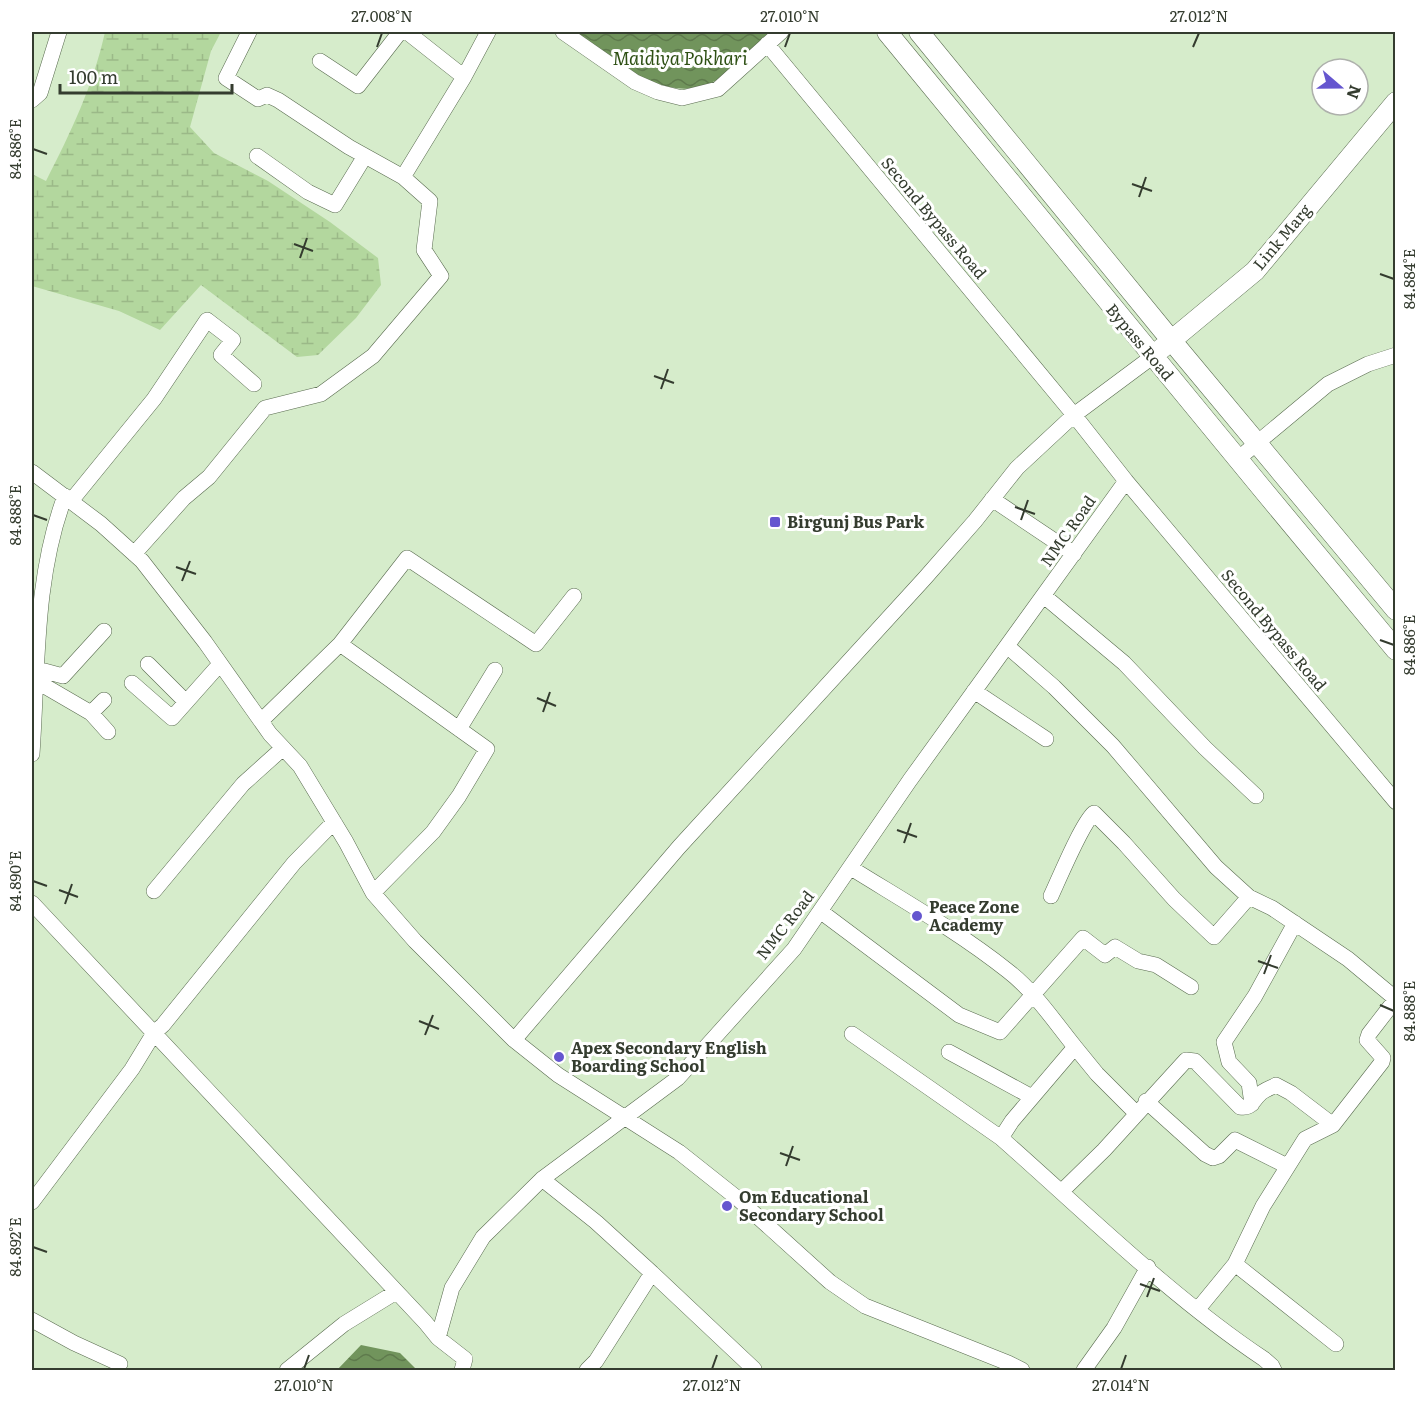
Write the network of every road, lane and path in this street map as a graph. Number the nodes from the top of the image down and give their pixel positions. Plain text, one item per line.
1 (59, 32) edge
2 (249, 32) edge
3 (400, 32) edge
4 (406, 32) edge
5 (488, 32) edge
6 (563, 32) edge
7 (781, 32) edge
8 (887, 32) edge
9 (919, 32) edge
10 (767, 44) junction
11 (320, 61) dead end
12 (464, 77) junction
13 (32, 100) edge
14 (1395, 102) edge
15 (258, 156) dead end
16 (365, 156) junction
17 (403, 177) junction
18 (1171, 340) junction
19 (1395, 355) edge
20 (1152, 357) junction
21 (254, 384) dead end
22 (1074, 415) junction
23 (1256, 443) junction
24 (1239, 458) junction
25 (33, 475) edge
26 (1126, 481) junction
27 (68, 499) junction
28 (992, 499) junction
29 (134, 554) junction
30 (1074, 554) junction
31 (1044, 596) junction
32 (574, 597) dead end
33 (1395, 610) edge
34 (104, 631) dead end
35 (340, 644) junction
36 (1007, 646) junction
37 (1395, 650) edge
38 (148, 664) dead end
39 (220, 664) junction
40 (495, 670) dead end
41 (36, 675) junction
42 (132, 683) dead end
43 (974, 691) junction
44 (104, 700) dead end
45 (186, 702) junction
46 (92, 713) junction
47 (261, 721) junction
48 (459, 729) junction
49 (108, 732) dead end
50 (1046, 739) dead end
51 (283, 748) junction
52 (32, 754) edge
53 (1257, 796) dead end
54 (1395, 802) edge
55 (334, 822) junction
56 (851, 868) junction
57 (154, 891) dead end
58 (373, 893) junction
59 (1051, 896) dead end
60 (1249, 897) junction
61 (32, 903) edge
62 (820, 911) junction
63 (1295, 922) junction
64 (1191, 987) dead end
65 (1032, 994) junction
66 (1395, 999) edge
67 (154, 1033) junction
68 (852, 1034) dead end
69 (514, 1040) junction
70 (1075, 1047) junction
71 (949, 1052) dead end
72 (1032, 1097) junction
73 (1146, 1101) junction
74 (1252, 1104) junction
75 (1136, 1113) junction
76 (623, 1117) junction
77 (1333, 1125) junction
78 (1001, 1138) junction
79 (1287, 1166) junction
80 (542, 1179) junction
81 (1061, 1192) junction
82 (32, 1202) edge
83 (1234, 1264) junction
84 (1148, 1267) junction
85 (652, 1273) junction
86 (396, 1292) junction
87 (1198, 1310) junction
88 (32, 1320) edge
89 (438, 1338) junction
90 (1336, 1344) dead end
91 (120, 1364) dead end
92 (467, 1367) edge
93 (753, 1369) edge
94 (287, 1371) edge
95 (587, 1371) edge
96 (1022, 1371) edge
97 (1084, 1371) edge
98 (1274, 1371) edge

1 - 13 street
2 - 16 street
3 - 11 street
4 - 12 street
5 - 12 street
6 - 10 street
7 - 10 street
8 - 20 main road, Bypass Road
9 - 18 main road, Bypass Road
10 - 22 street, Second Bypass Road
12 - 17 street
14 - 18 main road, Link Marg
15 - 16 street
16 - 17 street
17 - 29 street
18 - 20 main road, Link Marg
18 - 23 main road, Bypass Road
19 - 23 street
20 - 22 street
20 - 24 main road, Bypass Road
21 - 27 street
22 - 26 street, Second Bypass Road
22 - 28 street
23 - 24 street
23 - 33 main road, Bypass Road
24 - 37 main road, Bypass Road
25 - 27 street
26 - 30 street, NMC Road
26 - 54 street, Second Bypass Road
27 - 29 street
27 - 41 street
28 - 30 street
28 - 69 street
29 - 39 street
30 - 31 street, NMC Road
31 - 36 street, NMC Road
31 - 53 street
32 - 35 street
34 - 41 street
35 - 47 street
35 - 48 street
36 - 43 street, NMC Road
36 - 60 street
38 - 45 street
39 - 45 street
39 - 47 street
40 - 48 street
41 - 46 street
41 - 52 street
42 - 45 street
43 - 50 street
43 - 56 street, NMC Road
44 - 46 street
46 - 49 street
47 - 51 street
48 - 58 street
51 - 55 street
51 - 57 street
55 - 58 street
55 - 67 street
56 - 62 street, NMC Road
56 - 65 street
58 - 69 street
59 - 60 street
60 - 63 street
61 - 67 street
62 - 65 street
62 - 76 street, NMC Road
63 - 66 street
63 - 74 street
64 - 65 street
65 - 70 street
66 - 77 street
67 - 82 street
67 - 86 street
68 - 78 street
69 - 76 street
70 - 72 street
70 - 75 street
71 - 72 street
72 - 78 street
73 - 74 street
73 - 75 street
73 - 79 street
74 - 77 street
75 - 81 street
76 - 80 street, NMC Road
76 - 96 street
77 - 79 street
78 - 81 street
79 - 83 street
80 - 85 street
80 - 89 street, NMC Road
81 - 84 street
83 - 87 street
83 - 90 street
84 - 87 street
84 - 97 street
85 - 93 street
85 - 95 street
86 - 89 street
86 - 94 street
87 - 98 street
88 - 91 street
89 - 92 street

